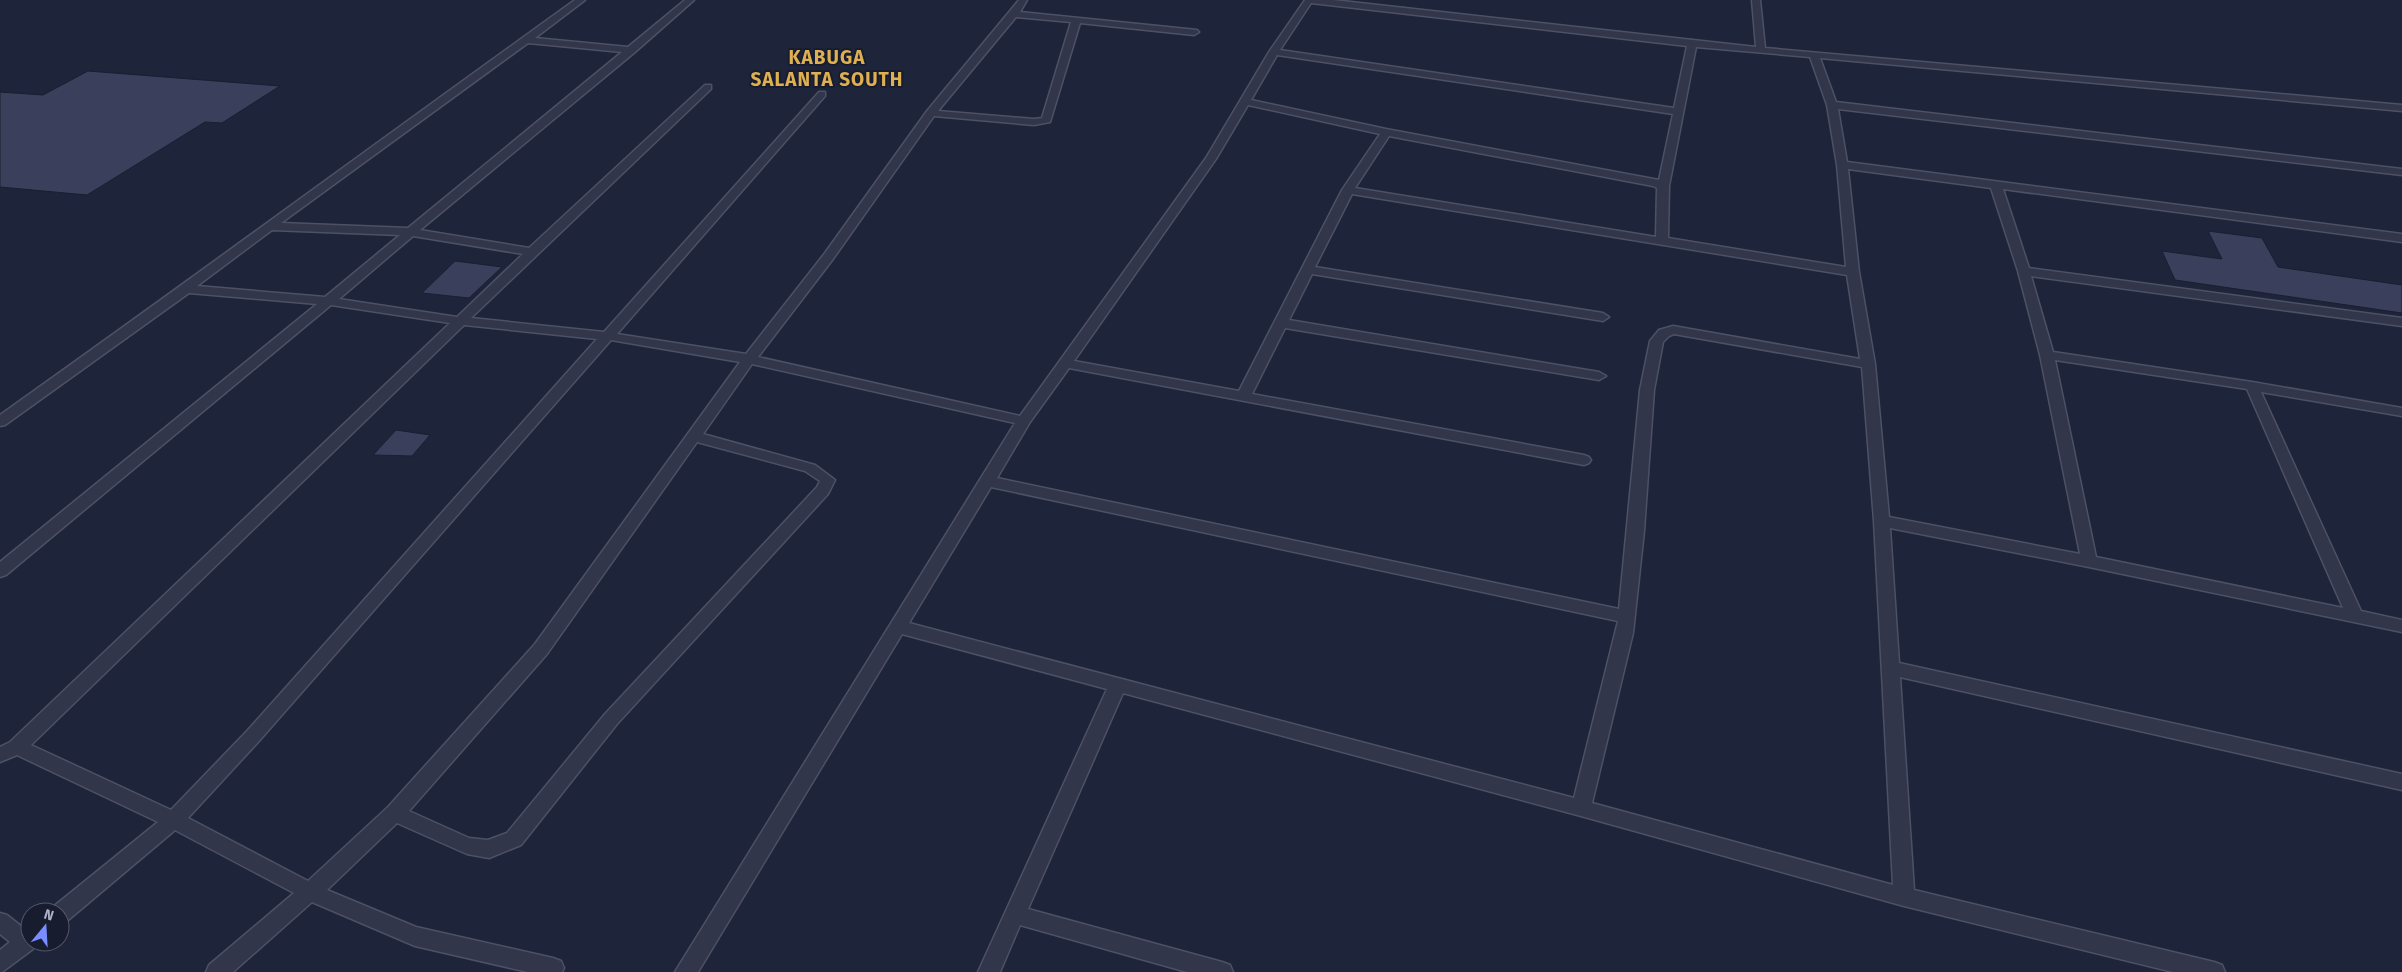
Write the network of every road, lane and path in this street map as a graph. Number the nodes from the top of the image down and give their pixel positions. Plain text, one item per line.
1 (581, 0) edge
2 (690, 0) edge
3 (1023, 0) edge
4 (1310, 0) edge
5 (1756, 0) edge
6 (1014, 14) junction
7 (1076, 20) junction
8 (1194, 32) dead end
9 (527, 40) junction
10 (1692, 44) junction
11 (632, 50) junction
12 (1760, 51) junction
13 (1274, 52) junction
14 (1814, 56) junction
15 (708, 87) dead end
16 (822, 94) dead end
17 (1246, 102) junction
18 (1832, 105) junction
19 (2402, 108) edge
20 (1678, 112) junction
21 (931, 113) junction
22 (1386, 132) junction
23 (1842, 165) junction
24 (2402, 172) edge
25 (1996, 185) junction
26 (1663, 186) junction
27 (1348, 190) junction
28 (269, 226) junction
29 (410, 232) junction
30 (2402, 238) edge
31 (1662, 242) junction
32 (532, 252) junction
33 (1308, 270) junction
34 (2024, 271) junction
35 (1853, 272) junction
36 (186, 290) junction
37 (328, 301) junction
38 (1602, 317) dead end
39 (461, 320) junction
40 (2402, 322) edge
41 (1280, 324) junction
42 (608, 336) junction
43 (2047, 355) junction
44 (748, 359) junction
45 (1064, 363) junction
46 (1868, 364) junction
47 (1599, 376) dead end
48 (2252, 386) junction
49 (1243, 398) junction
50 (2402, 412) edge
51 (1024, 421) junction
52 (0, 422) edge
53 (693, 436) junction
54 (1584, 460) dead end
55 (988, 481) junction
56 (1882, 521) junction
57 (2089, 561) junction
58 (0, 571) edge
59 (2355, 616) junction
60 (1626, 617) junction
61 (897, 626) junction
62 (2402, 626) edge
63 (1891, 668) junction
64 (1118, 684) junction
65 (17, 746) junction
66 (0, 755) edge
67 (2402, 782) edge
68 (1582, 808) junction
69 (395, 813) junction
70 (174, 820) junction
71 (310, 892) junction
72 (1904, 897) junction
73 (70, 906) edge
74 (1016, 915) junction
75 (0, 922) edge
76 (20, 935) edge
77 (20, 947) edge
78 (0, 963) edge
79 (553, 968) dead end
80 (216, 972) edge
81 (686, 972) edge
82 (989, 972) edge
83 (1222, 972) edge
84 (2214, 972) edge

1 - 9 street
2 - 11 street
3 - 6 street
4 - 10 street
4 - 13 street
5 - 12 street
6 - 7 street
6 - 21 street
7 - 8 street
7 - 21 street
9 - 11 street
9 - 28 street
10 - 12 street
10 - 20 street
11 - 29 street
12 - 14 street
13 - 17 street
13 - 20 street
14 - 18 street
14 - 19 street
15 - 32 street
16 - 42 street
17 - 22 street
17 - 45 street
18 - 23 street
18 - 24 street
20 - 26 street
21 - 44 street
22 - 26 street
22 - 27 street
23 - 25 street
23 - 35 street
25 - 30 street
25 - 34 street
26 - 31 street
27 - 31 street
27 - 33 street
28 - 29 street
28 - 36 street
29 - 32 street
29 - 37 street
31 - 35 street
32 - 39 street
33 - 38 street
33 - 41 street
34 - 40 street
34 - 43 street
35 - 46 street
36 - 37 street
36 - 52 street
37 - 39 street
37 - 58 street
39 - 42 street
39 - 65 street
41 - 47 street
41 - 49 street
42 - 44 street
42 - 70 street
43 - 48 street
43 - 57 street
44 - 51 street
44 - 53 street
45 - 49 street
45 - 51 street
46 - 56 street
46 - 60 street
48 - 50 street
48 - 59 street
49 - 54 street
51 - 55 street
53 - 69 street
53 - 69 street
55 - 60 street
55 - 61 street
56 - 57 street
56 - 63 street
57 - 59 street
59 - 62 street
60 - 68 street
61 - 64 street
61 - 81 street
63 - 67 street
63 - 72 street
64 - 68 street
64 - 74 street
65 - 66 street
65 - 70 street
68 - 72 street
69 - 71 street
70 - 71 street
70 - 73 street
71 - 79 street
71 - 80 street
72 - 84 street
74 - 82 street
74 - 83 street
75 - 76 street
77 - 78 street

